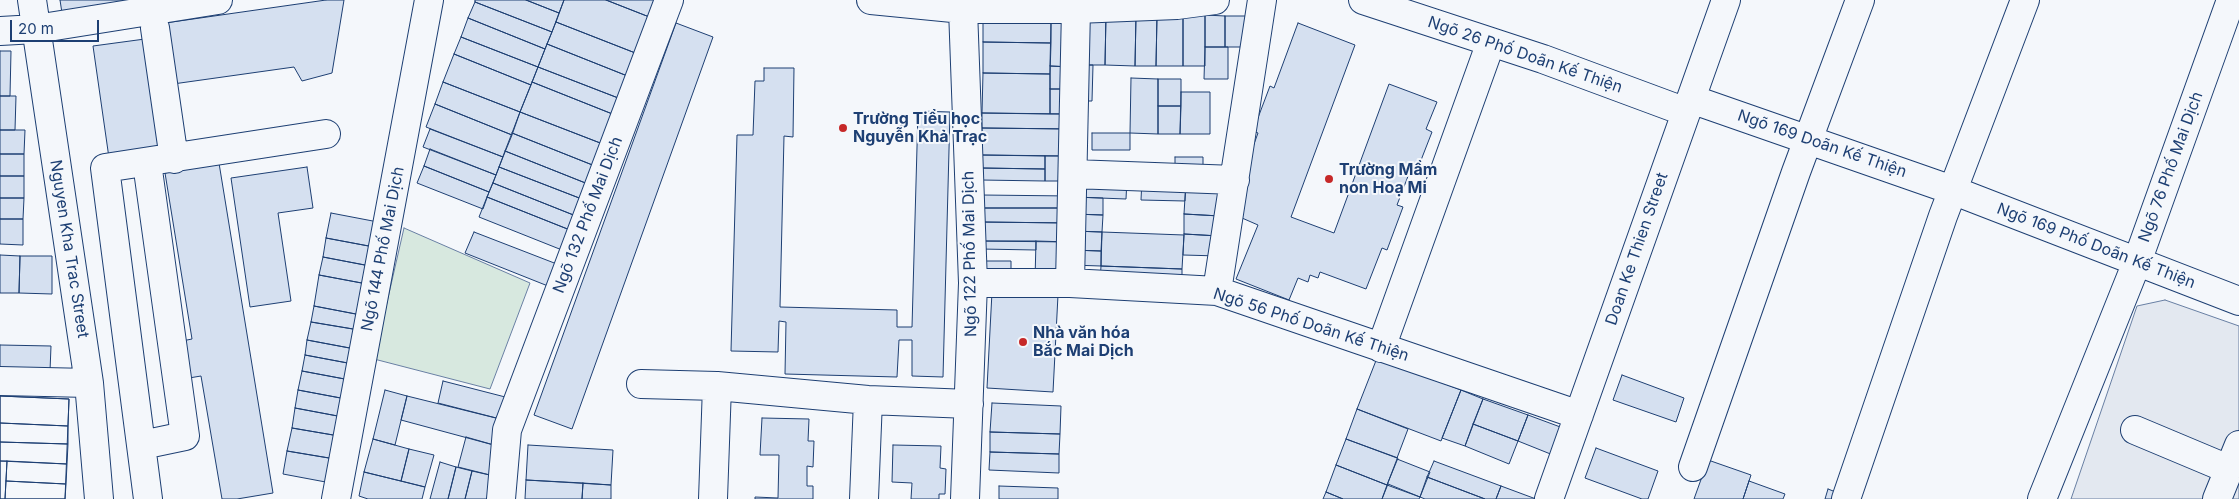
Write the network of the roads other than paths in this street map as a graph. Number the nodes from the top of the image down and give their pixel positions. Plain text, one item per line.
1 (32, 0) edge
2 (218, 0) edge
3 (429, 0) edge
4 (669, 0) edge
5 (871, 0) edge
6 (1215, 0) edge
7 (1262, 0) edge
8 (1363, 0) edge
9 (1726, 0) edge
10 (1860, 0) edge
11 (2025, 0) edge
12 (1177, 2) edge
13 (973, 6) edge
14 (1074, 6) edge
15 (148, 13) edge
16 (2231, 15) edge
17 (36, 29) junction
18 (0, 31) edge
19 (1491, 42) junction
20 (1689, 105) junction
21 (326, 134) dead end
22 (1810, 140) junction
23 (174, 159) junction
24 (147, 163) junction
25 (1073, 174) junction
26 (1235, 180) junction
27 (1952, 190) junction
28 (2137, 262) junction
29 (973, 282) junction
30 (1070, 283) junction
31 (1217, 291) junction
32 (2239, 302) edge
33 (1381, 348) junction
34 (0, 381) edge
35 (88, 383) junction
36 (641, 384) dead end
37 (717, 386) junction
38 (868, 400) junction
39 (969, 404) junction
40 (1578, 415) junction
41 (2135, 430) dead end
42 (142, 445) junction
43 (2234, 457) edge
44 (1693, 467) dead end
45 (99, 499) edge
46 (148, 499) edge
47 (336, 499) edge
48 (501, 499) edge
49 (713, 499) edge
50 (864, 499) edge
51 (965, 499) edge
52 (1549, 499) edge
53 (1846, 499) edge
54 (2042, 499) edge
55 (2217, 499) edge

1 - 17 street, Nguyen Kha Trac Street
2 - 15 street
3 - 47 street, Ngõ 144 Phố Mai Dịch
4 - 48 street, Ngõ 132 Phố Mai Dịch
5 - 13 street
6 - 12 street
7 - 26 street
8 - 19 street, Ngõ 26 Phố Doãn Kế Thiện
9 - 20 street, Doan Ke Thien Street
10 - 22 street
11 - 27 street
12 - 14 street
13 - 14 street
13 - 29 street, Ngõ 122 Phố Mai Dịch
14 - 25 street
15 - 17 street
15 - 23 street
16 - 28 street, Ngõ 76 Phố Mai Dịch
17 - 18 street
17 - 35 street, Nguyen Kha Trac Street
19 - 20 street, Ngõ 26 Phố Doãn Kế Thiện
19 - 33 street
20 - 22 street, Ngõ 169 Doãn Kế Thiện
20 - 40 street, Doan Ke Thien Street
21 - 23 street
22 - 27 street, Ngõ 169 Doãn Kế Thiện
22 - 44 street
23 - 24 street
24 - 42 street
24 - 42 street
25 - 26 street
25 - 30 street
26 - 31 street
27 - 28 street, Ngõ 169 Phố Doãn Kế Thiện
27 - 53 street
28 - 32 street, Ngõ 169 Phố Doãn Kế Thiện
28 - 54 street, Ngõ 76 Phố Mai Dịch
29 - 30 street, Ngõ 56 Phố Doãn Kế Thiện
29 - 39 street, Ngõ 122 Phố Mai Dịch
30 - 31 street, Ngõ 56 Phố Doãn Kế Thiện
31 - 33 street, Ngõ 56 Phố Doãn Kế Thiện
33 - 40 street, Ngõ 56 Phố Doãn Kế Thiện
34 - 35 street
35 - 45 street, Nguyen Kha Trac Street
36 - 37 street
37 - 38 street
37 - 49 street
38 - 39 street
38 - 50 street
39 - 51 street, Ngõ 122 Phố Mai Dịch
40 - 52 street, Doan Ke Thien Street
41 - 43 street
42 - 46 street
43 - 55 street

